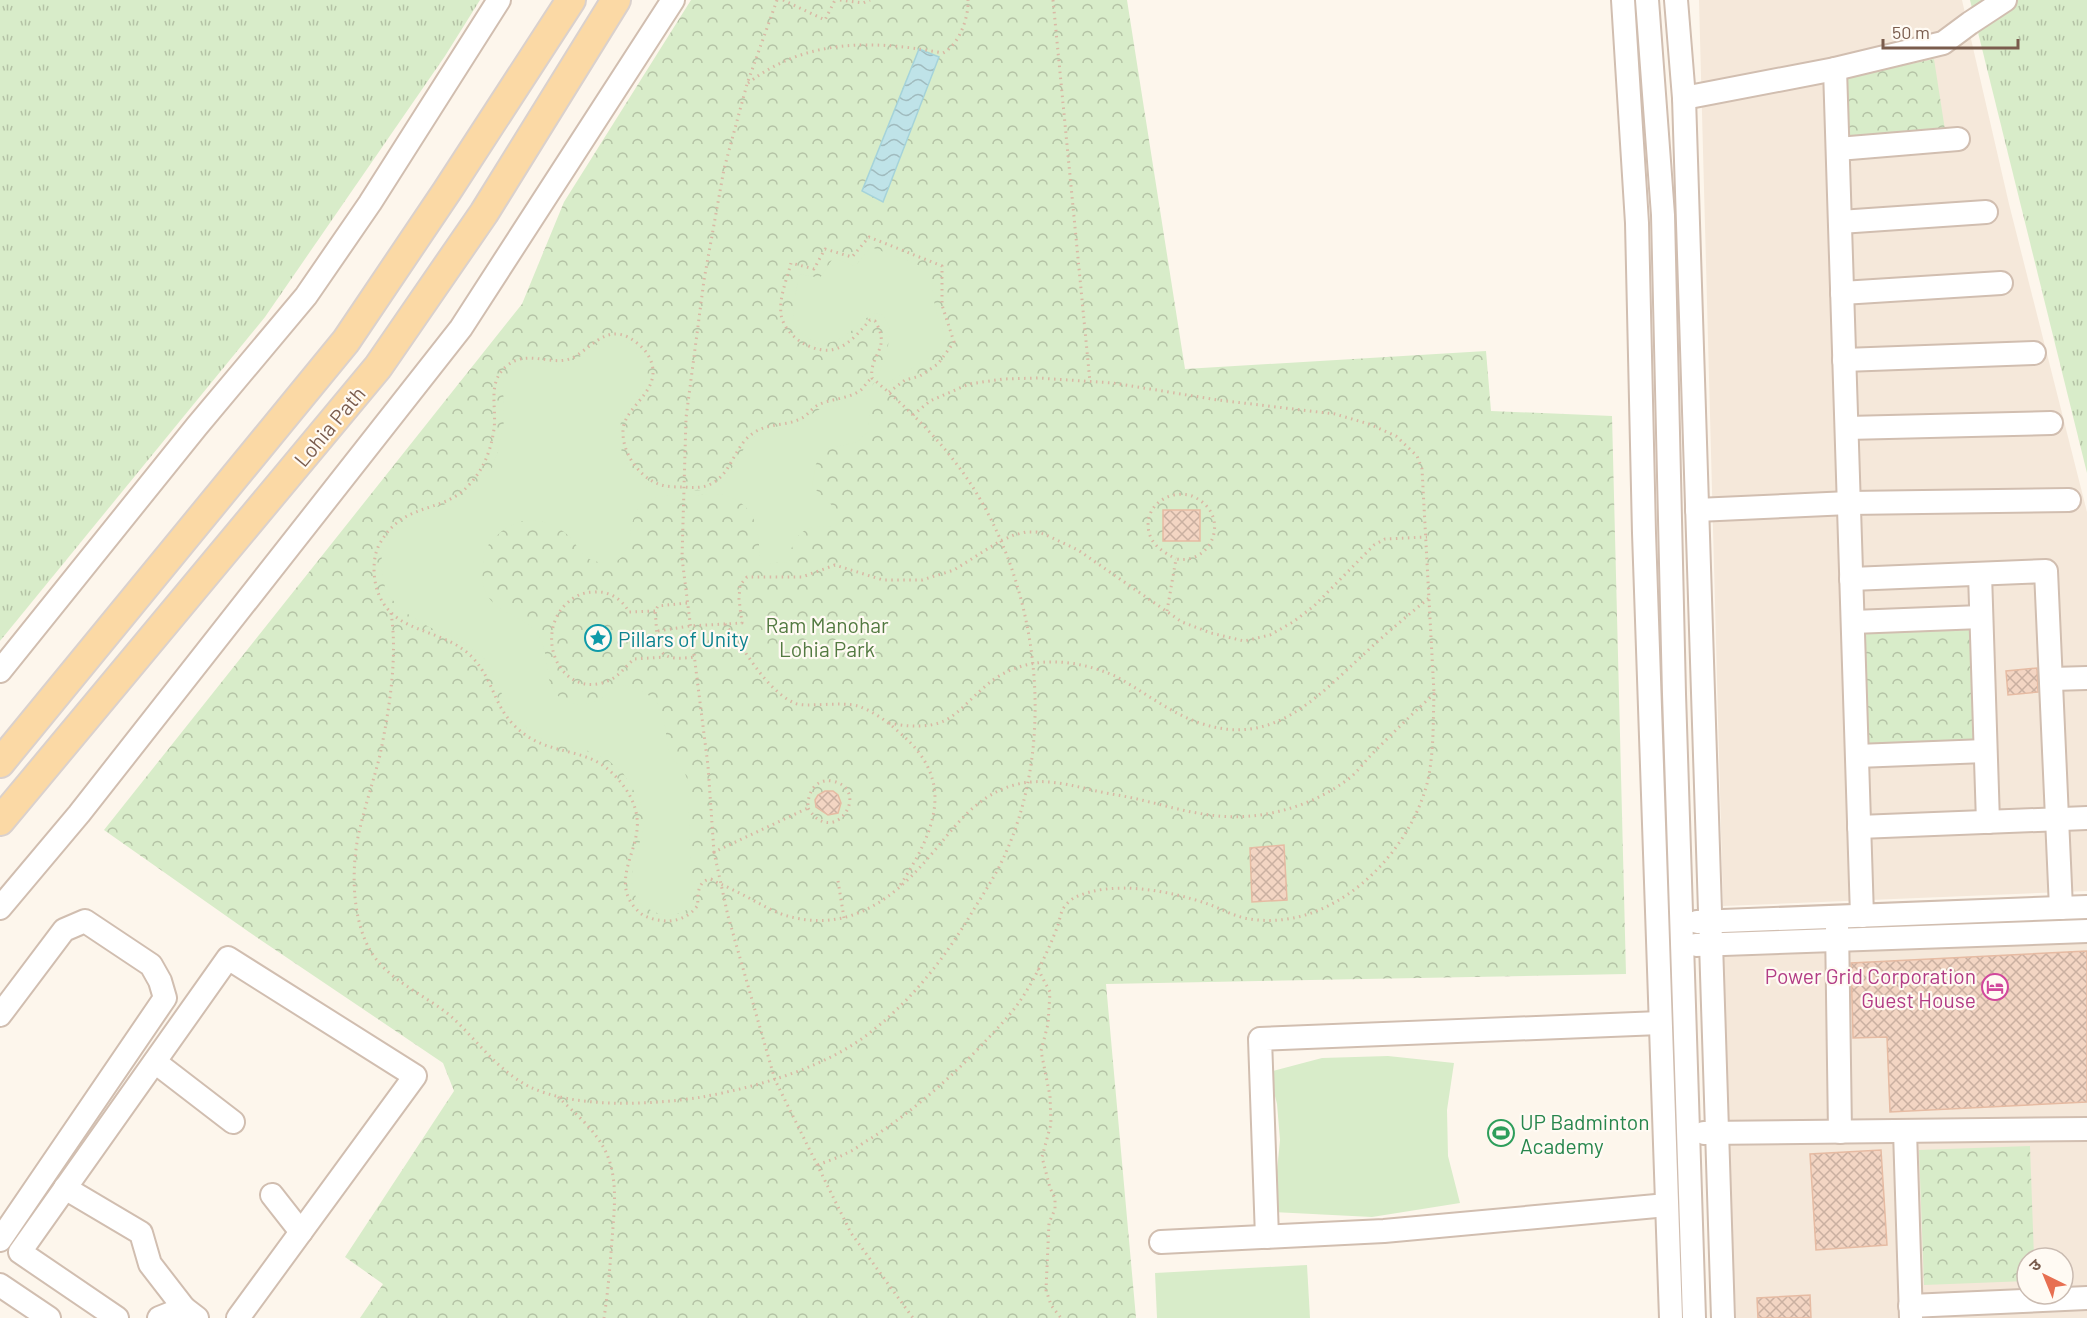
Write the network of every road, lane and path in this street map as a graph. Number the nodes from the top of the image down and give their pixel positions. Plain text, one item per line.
1 (499, 0) edge
2 (571, 0) edge
3 (616, 0) edge
4 (673, 0) edge
5 (777, 0) edge
6 (783, 0) edge
7 (835, 0) edge
8 (840, 0) edge
9 (870, 0) edge
10 (968, 0) edge
11 (1053, 0) edge
12 (1623, 0) edge
13 (1647, 0) edge
14 (1676, 0) edge
15 (2005, 0) edge
16 (1835, 69) junction
17 (747, 84) junction
18 (1684, 98) junction
19 (1959, 139) dead end
20 (1838, 149) junction
21 (1986, 212) dead end
22 (1840, 222) junction
23 (2001, 283) dead end
24 (1842, 293) junction
25 (2034, 353) dead end
26 (1845, 360) junction
27 (872, 378) junction
28 (1090, 382) junction
29 (889, 392) junction
30 (913, 415) junction
31 (2051, 423) dead end
32 (1847, 428) junction
33 (684, 487) junction
34 (2068, 500) dead end
35 (1849, 504) junction
36 (1697, 510) junction
37 (1427, 537) junction
38 (1000, 541) junction
39 (1176, 559) junction
40 (1980, 574) junction
41 (1851, 579) junction
42 (1429, 598) junction
43 (687, 603) junction
44 (655, 611) junction
45 (1167, 611) junction
46 (391, 613) junction
47 (1981, 617) junction
48 (1853, 622) junction
49 (725, 624) junction
50 (690, 626) junction
51 (657, 631) junction
52 (665, 657) junction
53 (694, 657) junction
54 (1031, 663) junction
55 (0, 671) edge
56 (2087, 678) edge
57 (2052, 679) junction
58 (1434, 694) junction
59 (889, 723) junction
60 (1985, 752) junction
61 (1857, 756) junction
62 (0, 763) edge
63 (1028, 782) junction
64 (808, 808) junction
65 (2087, 818) edge
66 (2058, 819) junction
67 (0, 821) edge
68 (1988, 822) junction
69 (1859, 827) junction
70 (714, 852) junction
71 (838, 881) dead end
72 (721, 886) junction
73 (897, 890) junction
74 (2087, 907) edge
75 (0, 908) edge
76 (2061, 908) junction
77 (1862, 916) junction
78 (1836, 917) junction
79 (844, 918) junction
80 (1710, 922) junction
81 (1681, 923) junction
82 (2087, 931) edge
83 (1657, 936) junction
84 (1837, 940) junction
85 (1711, 945) junction
86 (1682, 946) junction
87 (1038, 969) junction
88 (0, 1015) edge
89 (1660, 1023) junction
90 (155, 1062) junction
91 (775, 1080) junction
92 (557, 1095) junction
93 (233, 1122) dead end
94 (2087, 1129) edge
95 (1905, 1131) junction
96 (1840, 1132) junction
97 (1688, 1133) junction
98 (1717, 1133) junction
99 (818, 1166) junction
100 (65, 1188) junction
101 (272, 1195) dead end
102 (1667, 1205) junction
103 (3, 1228) edge
104 (301, 1232) junction
105 (1267, 1237) junction
106 (1161, 1242) dead end
107 (0, 1285) edge
108 (2087, 1298) edge
109 (1911, 1312) edge
110 (191, 1313) edge
111 (37, 1315) edge
112 (117, 1318) edge
113 (159, 1318) edge
114 (238, 1318) edge
115 (604, 1318) edge
116 (913, 1318) edge
117 (1061, 1318) edge
118 (1671, 1318) edge
119 (1694, 1318) edge
120 (1723, 1318) edge

1 - 55 street
2 - 62 main road, Lohia Path
3 - 67 main road, Lohia Path
4 - 75 street
5 - 17 path
6 - 7 path
8 - 9 path
10 - 17 path
11 - 28 path
12 - 83 street
13 - 81 street
14 - 18 street
15 - 16 street
16 - 18 street
16 - 20 street
17 - 33 path
18 - 36 street
19 - 20 street
20 - 22 street
21 - 22 street
22 - 24 street
23 - 24 street
24 - 26 street
25 - 26 street
26 - 32 street
27 - 29 path
27 - 29 path
27 - 33 path
28 - 30 path
28 - 37 path
29 - 30 path
30 - 38 path
31 - 32 street
32 - 35 street
33 - 43 path
33 - 46 path
34 - 35 street
35 - 36 street
35 - 41 street
36 - 80 street
37 - 42 path
37 - 45 path
38 - 45 path
38 - 49 path
38 - 54 path
39 - 39 path
39 - 45 path
40 - 41 street
40 - 47 street
40 - 57 street
41 - 48 street
42 - 54 path
42 - 58 path
43 - 44 path
43 - 50 path
44 - 51 path
44 - 52 path
46 - 72 path
46 - 92 path
47 - 48 street
47 - 60 street
48 - 61 street
49 - 50 path
49 - 59 path
50 - 51 path
50 - 53 path
51 - 52 path
52 - 53 path
53 - 70 path
54 - 59 path
54 - 63 path
56 - 57 street
57 - 66 street
58 - 63 path
58 - 87 path
59 - 73 path
60 - 61 street
60 - 68 street
61 - 69 street
63 - 73 path
63 - 91 path
64 - 64 path
64 - 70 path
65 - 66 street
66 - 68 street
66 - 76 street
68 - 69 street
69 - 77 street
70 - 72 path
71 - 79 path
72 - 79 path
72 - 91 path
73 - 79 path
74 - 76 street
76 - 77 street
77 - 78 street
78 - 80 street
78 - 84 street
80 - 81 street
80 - 85 street
81 - 83 street
81 - 86 street
82 - 84 street
83 - 86 street
83 - 89 street
84 - 85 street
84 - 96 street
85 - 86 street
85 - 98 street
86 - 97 street
87 - 99 path
87 - 117 path
88 - 103 street
89 - 102 street
89 - 105 street
90 - 93 street
90 - 100 street
90 - 104 street
91 - 92 path
91 - 99 path
92 - 115 path
94 - 95 street
95 - 96 street
95 - 109 street
96 - 98 street
97 - 98 street
97 - 119 street
98 - 120 street
99 - 116 path
100 - 110 street
100 - 112 street
101 - 104 street
102 - 105 street
102 - 118 street
104 - 114 street
105 - 106 street
107 - 111 street
108 - 109 street
110 - 113 street

